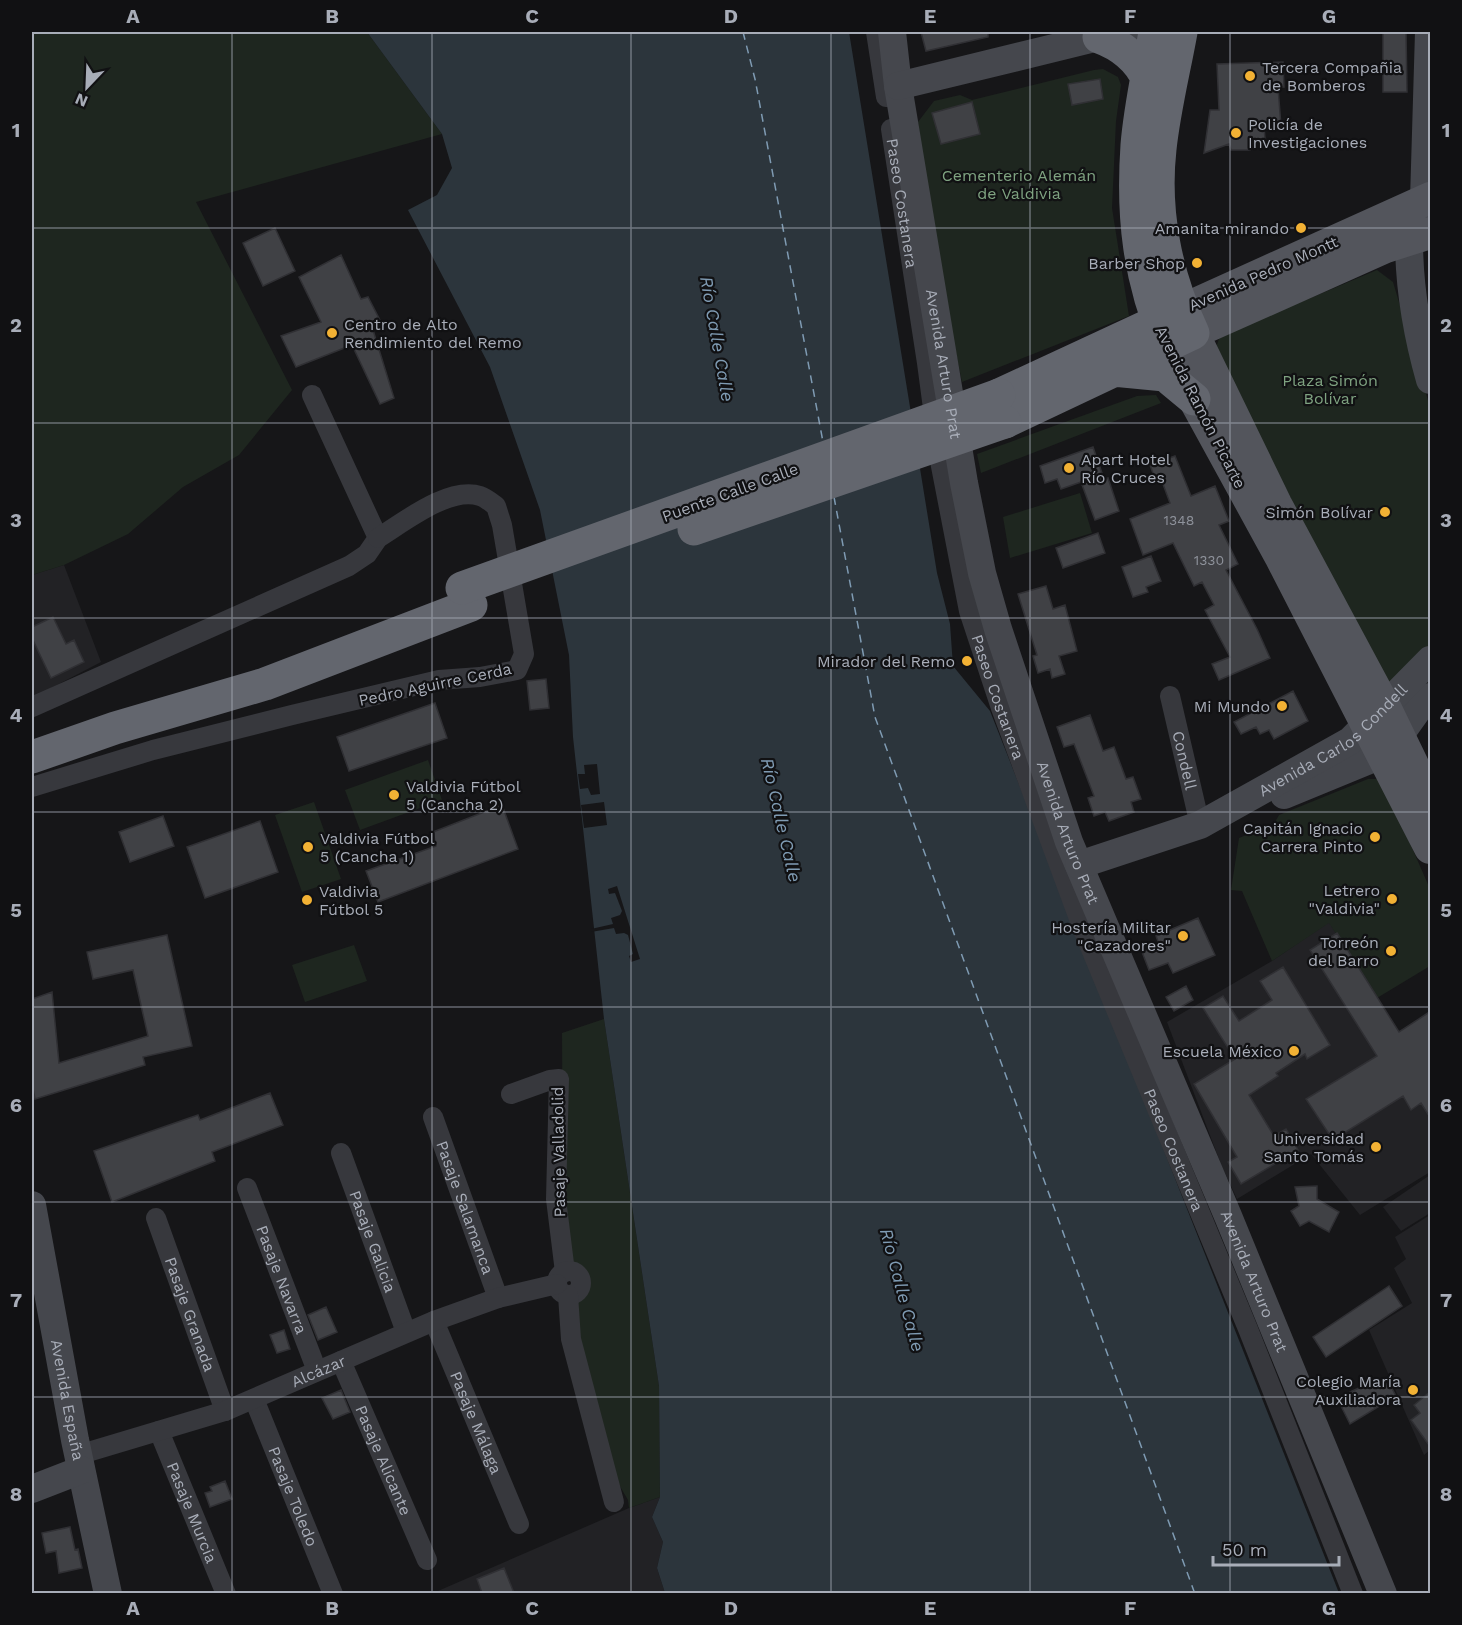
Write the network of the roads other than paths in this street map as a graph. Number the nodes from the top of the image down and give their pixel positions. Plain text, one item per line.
1 (876, 32) edge
2 (892, 32) edge
3 (1136, 32) edge
4 (1155, 32) edge
5 (1181, 32) edge
6 (1429, 32) edge
7 (1105, 34) edge
8 (1148, 80) junction
9 (898, 86) junction
10 (1428, 205) edge
11 (1405, 247) edge
12 (1175, 327) junction
13 (1113, 370) junction
14 (1431, 380) edge
15 (312, 395) dead end
16 (1194, 399) junction
17 (1002, 409) junction
18 (378, 538) junction
19 (466, 596) junction
20 (1431, 660) edge
21 (1170, 696) dead end
22 (1431, 697) edge
23 (32, 707) edge
24 (1375, 715) junction
25 (32, 739) edge
26 (1389, 744) junction
27 (32, 757) edge
28 (32, 787) edge
29 (1431, 800) edge
30 (1228, 810) junction
31 (1200, 825) junction
32 (1431, 848) edge
33 (1079, 865) junction
34 (511, 1094) dead end
35 (433, 1117) dead end
36 (341, 1153) dead end
37 (247, 1188) dead end
38 (32, 1205) edge
39 (156, 1218) dead end
40 (563, 1284) junction
41 (498, 1298) junction
42 (434, 1321) junction
43 (406, 1332) junction
44 (341, 1361) junction
45 (317, 1371) junction
46 (254, 1399) junction
47 (225, 1411) junction
48 (159, 1431) junction
49 (80, 1462) junction
50 (32, 1489) edge
51 (614, 1502) dead end
52 (519, 1524) dead end
53 (427, 1560) dead end
54 (108, 1593) edge
55 (226, 1593) edge
56 (333, 1593) edge
57 (1353, 1593) edge
58 (1383, 1593) edge

1 - 57 street, Paseo Costanera
2 - 9 main road, Avenida Arturo Prat
3 - 7 main road
4 - 8 highway, Avenida Ramón Picarte
5 - 12 highway, Avenida Ramón Picarte
6 - 10 main road
7 - 8 highway
7 - 9 main road
8 - 12 highway, Avenida Ramón Picarte
9 - 33 main road, Avenida Arturo Prat
10 - 11 main road
10 - 12 main road, Avenida Pedro Montt
11 - 12 main road, Avenida Pedro Montt
11 - 14 main road
12 - 13 highway, Avenida Pedro Montt
12 - 16 main road, Avenida Ramón Picarte
12 - 17 highway, Avenida Pedro Montt
12 - 24 main road, Avenida Ramón Picarte
13 - 16 highway
13 - 17 highway, Avenida Pedro Montt
15 - 18 street
16 - 24 main road, Avenida Ramón Picarte
17 - 19 highway, Puente Calle Calle, bridge
18 - 23 street, Pedro Aguirre Cerda
18 - 28 street, Pedro Aguirre Cerda
19 - 25 highway
19 - 27 highway
20 - 24 main road, Avenida Carlos Condell
21 - 31 street, Condell
22 - 26 main road, Avenida Carlos Condell
24 - 26 main road, Avenida Ramón Picarte
24 - 30 main road, Avenida Carlos Condell
26 - 29 main road, Avenida Ramón Picarte
26 - 30 main road, Avenida Carlos Condell
26 - 32 main road, Avenida Ramón Picarte
30 - 31 main road, Avenida Carlos Condell
31 - 33 main road, Avenida Carlos Condell
33 - 58 main road, Avenida Arturo Prat
34 - 40 street, Pasaje Valladolid
35 - 41 street, Pasaje Salamanca
36 - 43 street, Pasaje Galicia
37 - 45 street, Pasaje Navarra
38 - 49 main road, Avenida España
39 - 47 street, Pasaje Granada
40 - 41 street, Alcázar
40 - 51 street, Pasaje Valladolid
41 - 42 street, Alcázar
42 - 43 street, Alcázar
42 - 52 street, Pasaje Málaga
43 - 44 street, Alcázar
44 - 45 street, Alcázar
44 - 53 street, Pasaje Alicante
45 - 46 street, Alcázar
46 - 47 street, Alcázar
46 - 56 street, Pasaje Toledo
47 - 48 street, Alcázar
48 - 49 street, Alcázar
48 - 55 street, Pasaje Murcia
49 - 50 main road
49 - 54 main road, Avenida España

